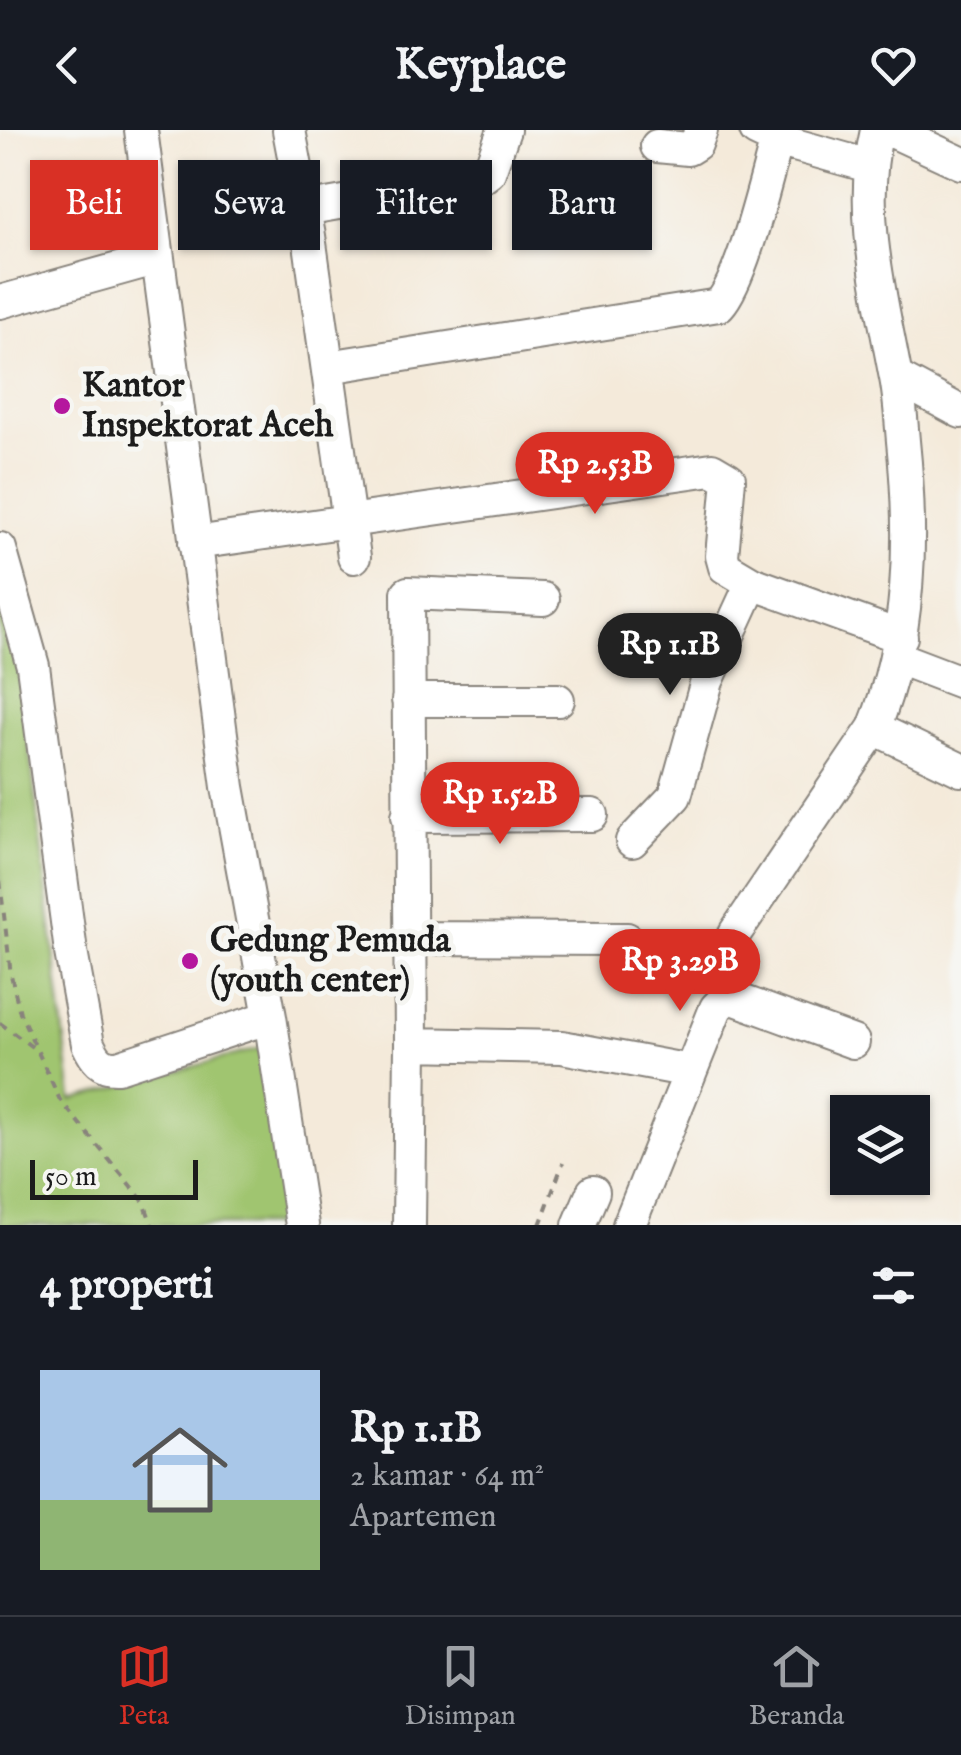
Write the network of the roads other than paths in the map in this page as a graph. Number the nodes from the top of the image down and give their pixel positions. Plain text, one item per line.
1 (141, 130) edge
2 (289, 130) edge
3 (504, 130) edge
4 (701, 130) edge
5 (877, 130) edge
6 (890, 130) edge
7 (767, 135) edge
8 (657, 146) dead end
9 (295, 160) edge
10 (961, 164) edge
11 (869, 166) junction
12 (320, 206) edge
13 (310, 250) edge
14 (158, 258) junction
15 (0, 302) edge
16 (328, 367) junction
17 (896, 377) junction
18 (961, 412) edge
19 (350, 520) junction
20 (196, 542) junction
21 (0, 549) edge
22 (354, 556) dead end
23 (752, 583) junction
24 (543, 599) dead end
25 (899, 648) junction
26 (961, 682) edge
27 (408, 700) junction
28 (558, 700) dead end
29 (874, 728) junction
30 (961, 770) edge
31 (592, 815) dead end
32 (408, 816) junction
33 (632, 841) dead end
34 (735, 932) dead end
35 (409, 938) junction
36 (627, 939) dead end
37 (270, 1017) junction
38 (853, 1042) dead end
39 (411, 1044) junction
40 (690, 1071) junction
41 (593, 1192) dead end
42 (302, 1225) edge
43 (409, 1225) edge
44 (579, 1225) edge
45 (628, 1225) edge

1 - 14 street
2 - 9 street
3 - 12 street
4 - 8 street
5 - 11 street
6 - 10 street
7 - 11 street
7 - 16 street
11 - 17 street
13 - 16 street
14 - 15 street
14 - 20 street
16 - 19 street
17 - 18 street
17 - 25 street
19 - 20 street
19 - 22 street
19 - 23 street
20 - 37 street
21 - 37 street
23 - 25 street
23 - 33 street
24 - 27 street
25 - 26 street
25 - 29 street
27 - 28 street
27 - 32 street
29 - 30 street
29 - 34 street
31 - 32 street
32 - 35 street
35 - 36 street
35 - 39 street
37 - 42 street
38 - 40 street
39 - 40 street
39 - 43 street
40 - 45 street
41 - 44 street

